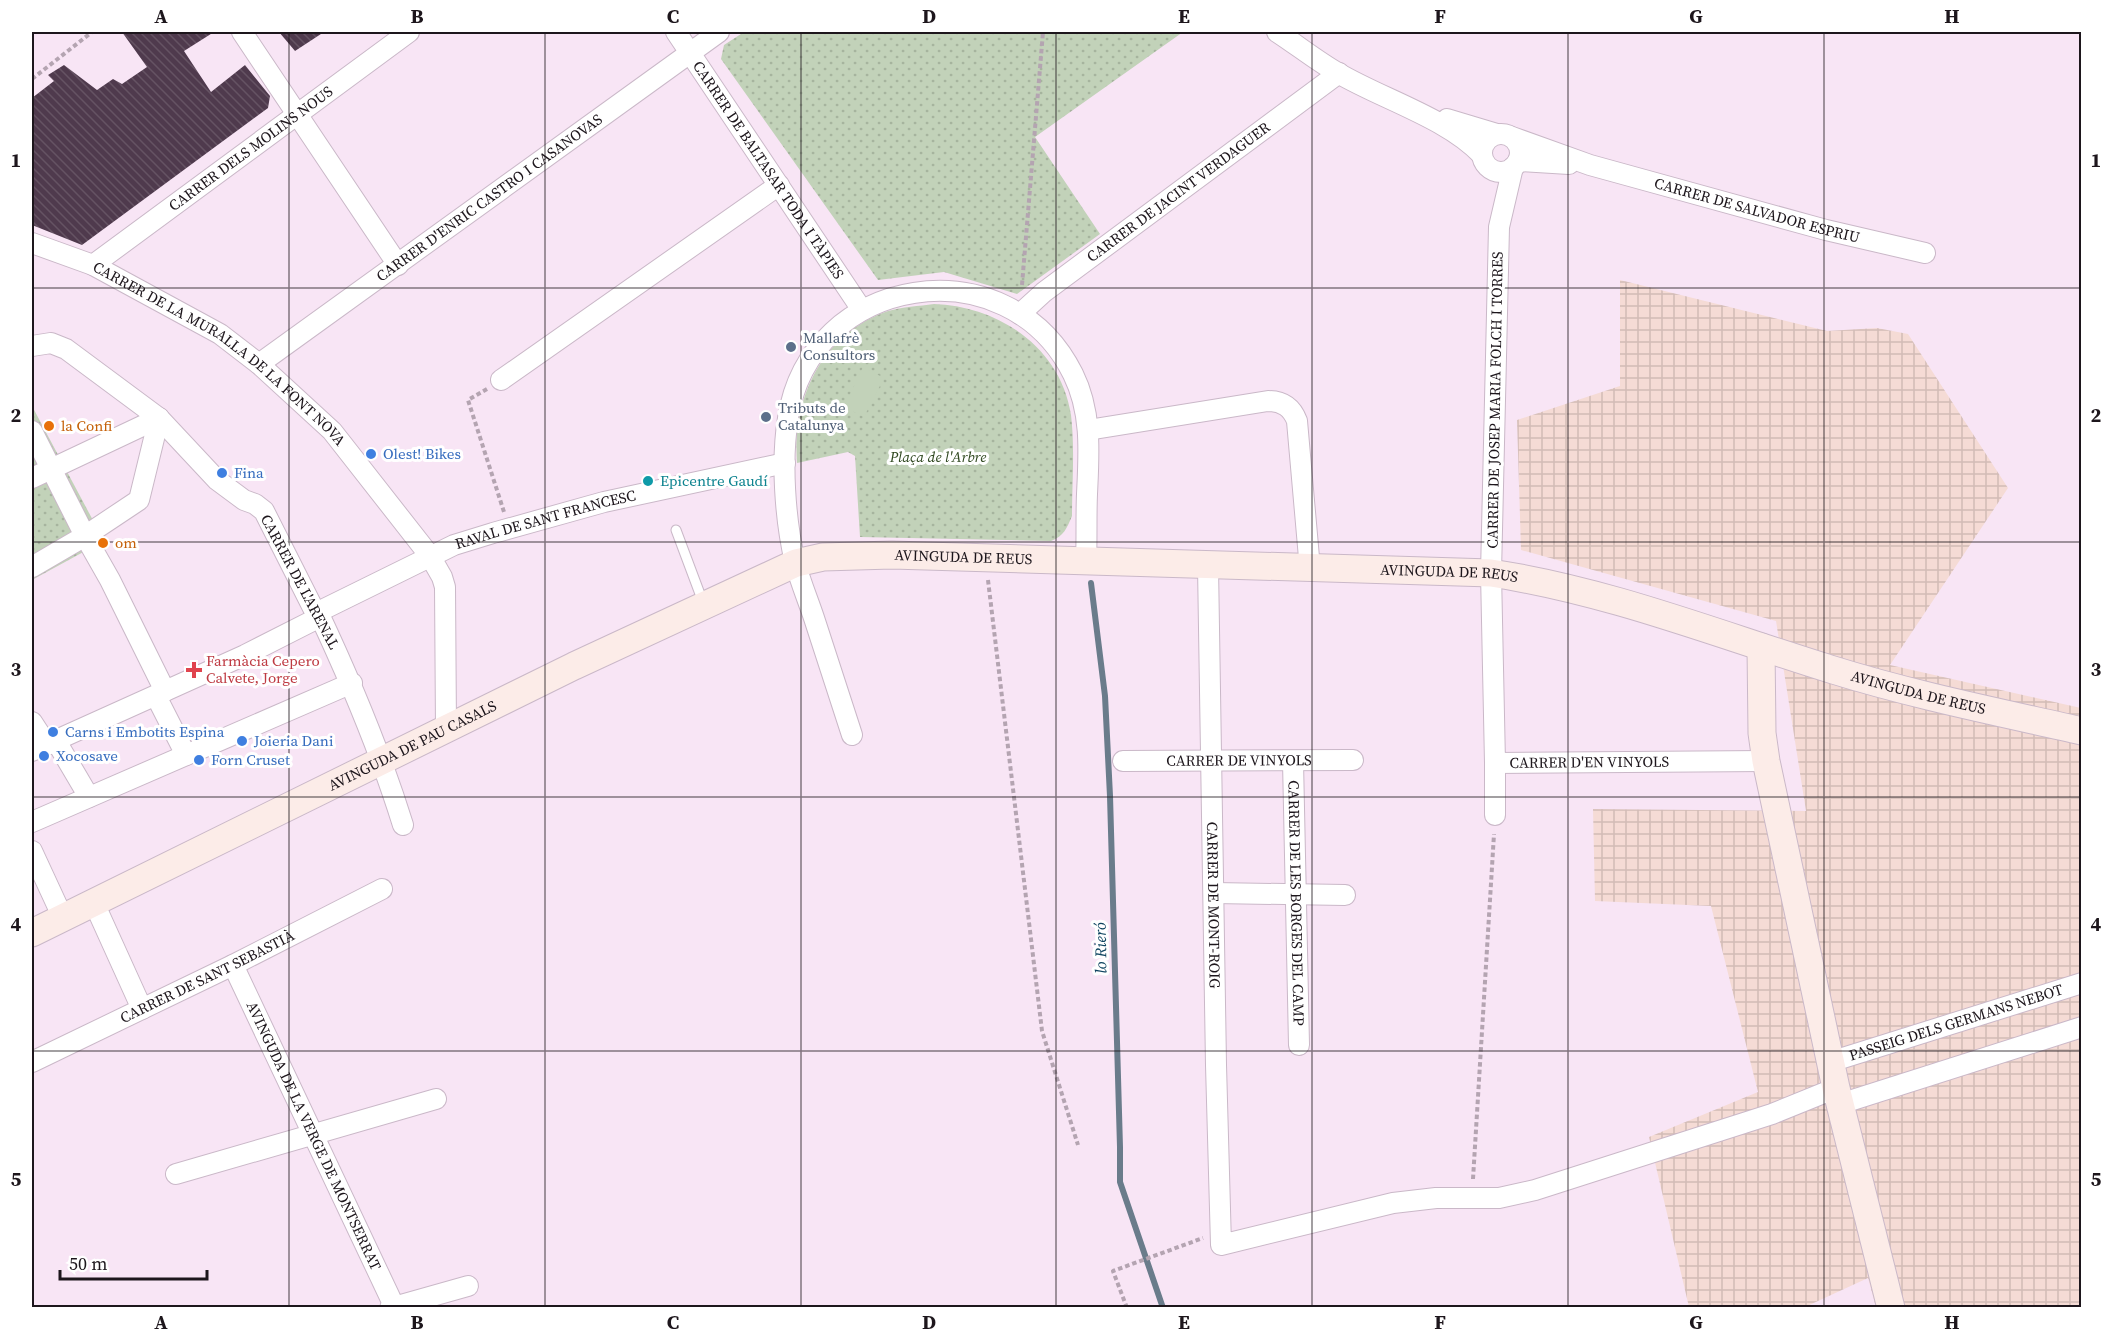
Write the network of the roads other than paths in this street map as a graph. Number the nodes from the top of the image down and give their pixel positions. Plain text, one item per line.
1 (242, 32) edge
2 (409, 32) edge
3 (676, 32) edge
4 (719, 32) edge
5 (1277, 32) edge
6 (691, 52) junction
7 (1339, 74) junction
8 (1404, 106) junction
9 (297, 115) junction
10 (1505, 136) junction
11 (1486, 161) junction
12 (1516, 164) junction
13 (1590, 165) junction
14 (779, 185) junction
15 (1499, 227) junction
16 (32, 243) edge
17 (1925, 253) dead end
18 (93, 265) junction
19 (398, 265) junction
20 (862, 310) junction
21 (1020, 314) junction
22 (32, 346) edge
23 (259, 364) junction
24 (501, 380) road end
25 (159, 418) junction
26 (1088, 429) junction
27 (32, 431) edge
28 (785, 463) junction
29 (51, 469) junction
30 (32, 478) edge
31 (676, 530) dead end
32 (85, 536) junction
33 (430, 556) junction
34 (1086, 562) junction
35 (795, 563) junction
36 (1208, 566) junction
37 (32, 567) edge
38 (1310, 569) junction
39 (1491, 573) junction
40 (704, 604) junction
41 (318, 612) junction
42 (1761, 647) junction
43 (351, 684) junction
44 (160, 694) junction
45 (32, 722) edge
46 (446, 729) junction
47 (2082, 731) edge
48 (852, 735) dead end
49 (45, 746) edge
50 (186, 755) junction
51 (1211, 760) junction
52 (1293, 760) junction
53 (1353, 760) dead end
54 (1766, 760) junction
55 (383, 761) junction
56 (1124, 761) dead end
57 (1495, 764) junction
58 (89, 797) junction
59 (1495, 815) road end
60 (32, 822) edge
61 (403, 825) dead end
62 (32, 850) edge
63 (382, 889) dead end
64 (1214, 893) junction
65 (1295, 894) junction
66 (1345, 895) dead end
67 (94, 903) junction
68 (63, 918) junction
69 (32, 933) edge
70 (233, 965) junction
71 (2082, 983) edge
72 (142, 1009) junction
73 (2082, 1027) edge
74 (1299, 1046) dead end
75 (32, 1062) edge
76 (1835, 1085) junction
77 (436, 1099) dead end
78 (313, 1135) junction
79 (176, 1174) dead end
80 (468, 1286) dead end
81 (394, 1307) edge
82 (1891, 1308) edge

1 - 9 street
2 - 9 street, CARRER DELS MOLINS NOUS
3 - 6 street, CARRER DE BALTASAR TODA I TÀPIES
4 - 6 street, CARRER D'ENRIC CASTRO I CASANOVAS
5 - 7 street, CARRER DE SALVADOR ESPRIU
6 - 14 street, CARRER DE BALTASAR TODA I TÀPIES
6 - 19 street, CARRER D'ENRIC CASTRO I CASANOVAS
7 - 8 street, CARRER DE SALVADOR ESPRIU
7 - 21 street, CARRER DE JACINT VERDAGUER
8 - 10 street, CARRER DE SALVADOR ESPRIU
8 - 11 street, CARRER DE SALVADOR ESPRIU
9 - 18 street, CARRER DELS MOLINS NOUS
9 - 19 street
10 - 11 street
10 - 12 street
10 - 13 street, CARRER DE SALVADOR ESPRIU
11 - 12 street
11 - 15 street, CARRER DE JOSEP MARIA FOLCH I TORRES
12 - 13 street, CARRER DE SALVADOR ESPRIU
12 - 15 street, CARRER DE JOSEP MARIA FOLCH I TORRES
13 - 17 street, CARRER DE SALVADOR ESPRIU
14 - 20 street, CARRER DE BALTASAR TODA I TÀPIES
14 - 24 street
15 - 39 street, CARRER DE JOSEP MARIA FOLCH I TORRES
16 - 18 street, CARRER DE LA MURALLA DE LA FONT NOVA
18 - 23 street, CARRER DE LA MURALLA DE LA FONT NOVA
19 - 23 street, CARRER D'ENRIC CASTRO I CASANOVAS
20 - 21 street
20 - 28 street
21 - 26 street
22 - 25 street, CARRER DE L'ARENAL
23 - 33 street, CARRER DE LA MURALLA DE LA FONT NOVA
25 - 29 street
25 - 32 street
25 - 41 street, CARRER DE L'ARENAL
26 - 34 street
26 - 38 street
27 - 29 street
28 - 33 street, RAVAL DE SANT FRANCESC
28 - 35 street
29 - 30 street
29 - 32 street
31 - 40 lane
32 - 37 street
32 - 44 street
33 - 41 street, RAVAL DE SANT FRANCESC
33 - 46 street, CARRER DE LA MURALLA DE LA FONT NOVA
34 - 35 street, AVINGUDA DE REUS
34 - 36 street, AVINGUDA DE REUS
35 - 40 street, AVINGUDA DE PAU CASALS
35 - 48 street
36 - 38 street, AVINGUDA DE REUS
36 - 51 street, CARRER DE MONT-ROIG
38 - 39 street, AVINGUDA DE REUS
39 - 42 street, AVINGUDA DE REUS
39 - 57 street, CARRER D'EN VINYOLS
40 - 46 street, AVINGUDA DE PAU CASALS
41 - 43 street, CARRER DE L'ARENAL
41 - 44 street, RAVAL DE SANT FRANCESC
42 - 47 street, AVINGUDA DE REUS
42 - 54 street
43 - 50 street
43 - 55 street, CARRER DE L'ARENAL
44 - 49 street
44 - 50 street
45 - 49 street
46 - 55 street, AVINGUDA DE PAU CASALS
49 - 58 street
50 - 58 street
51 - 52 street, CARRER DE VINYOLS
51 - 56 street, CARRER DE VINYOLS
51 - 64 street, CARRER DE MONT-ROIG
52 - 53 street, CARRER DE VINYOLS
52 - 65 street, CARRER DE LES BORGES DEL CAMP
54 - 57 street, CARRER D'EN VINYOLS
54 - 76 street
55 - 61 street, CARRER DE L'ARENAL
55 - 67 street, AVINGUDA DE PAU CASALS
57 - 59 street
58 - 60 street
62 - 68 street
63 - 70 street, CARRER DE SANT SEBASTIÀ
64 - 65 street
64 - 76 street, CARRER DE MONT-ROIG
65 - 66 street
65 - 74 street, CARRER DE LES BORGES DEL CAMP
67 - 68 street, AVINGUDA DE PAU CASALS
67 - 72 street
68 - 69 street, AVINGUDA DE PAU CASALS
70 - 72 street, CARRER DE SANT SEBASTIÀ
70 - 78 street, AVINGUDA DE LA VERGE DE MONTSERRAT
71 - 76 street, PASSEIG DELS GERMANS NEBOT
72 - 75 street, CARRER DE SANT SEBASTIÀ
73 - 76 street
76 - 82 street
77 - 78 street
78 - 79 street
78 - 81 street, AVINGUDA DE LA VERGE DE MONTSERRAT
80 - 81 street

